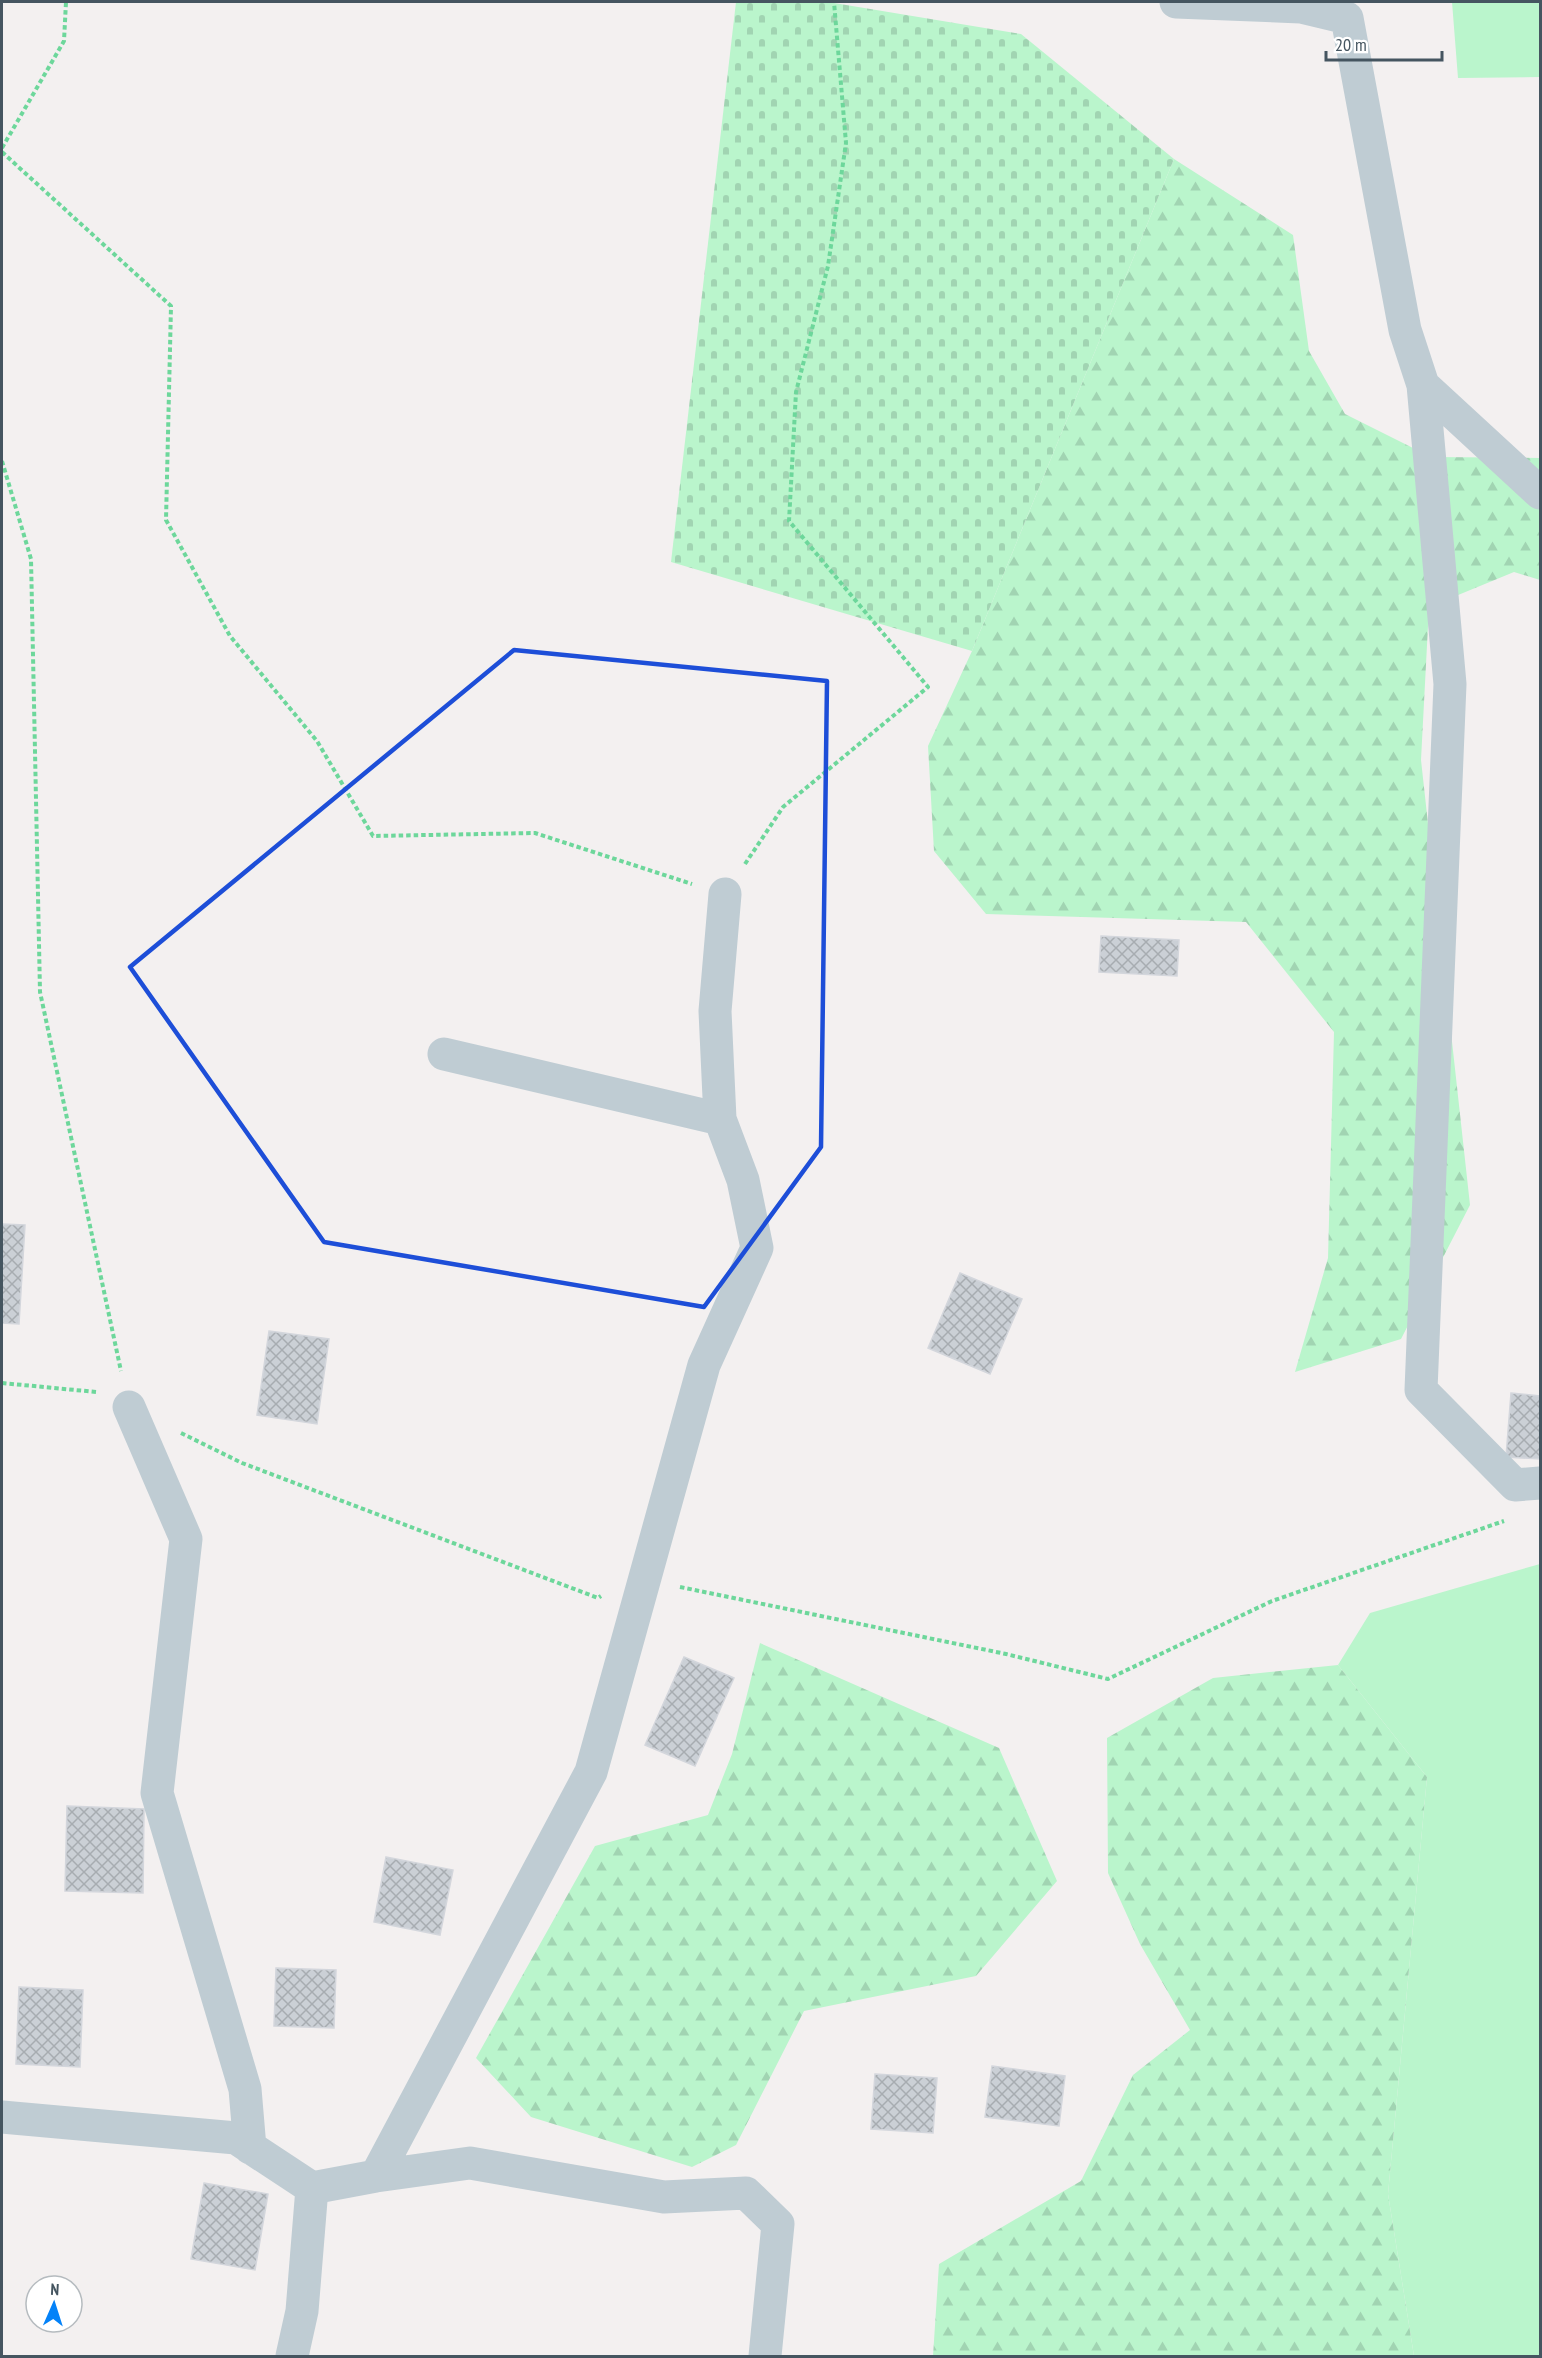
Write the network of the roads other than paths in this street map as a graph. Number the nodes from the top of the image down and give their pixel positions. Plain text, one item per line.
1 (1176, 2) edge
2 (1423, 386) junction
3 (1540, 493) edge
4 (725, 894) road end
5 (444, 1054) dead end
6 (720, 1119) junction
7 (129, 1407) road end
8 (1540, 1483) edge
9 (2, 2117) edge
10 (250, 2148) junction
11 (376, 2176) junction
12 (312, 2188) junction
13 (292, 2356) edge
14 (765, 2356) edge

1 - 2 street
2 - 3 street
2 - 8 street
4 - 6 street
5 - 6 street
6 - 11 street
7 - 10 street
9 - 10 street
10 - 12 street
11 - 12 street
11 - 14 street
12 - 13 street

